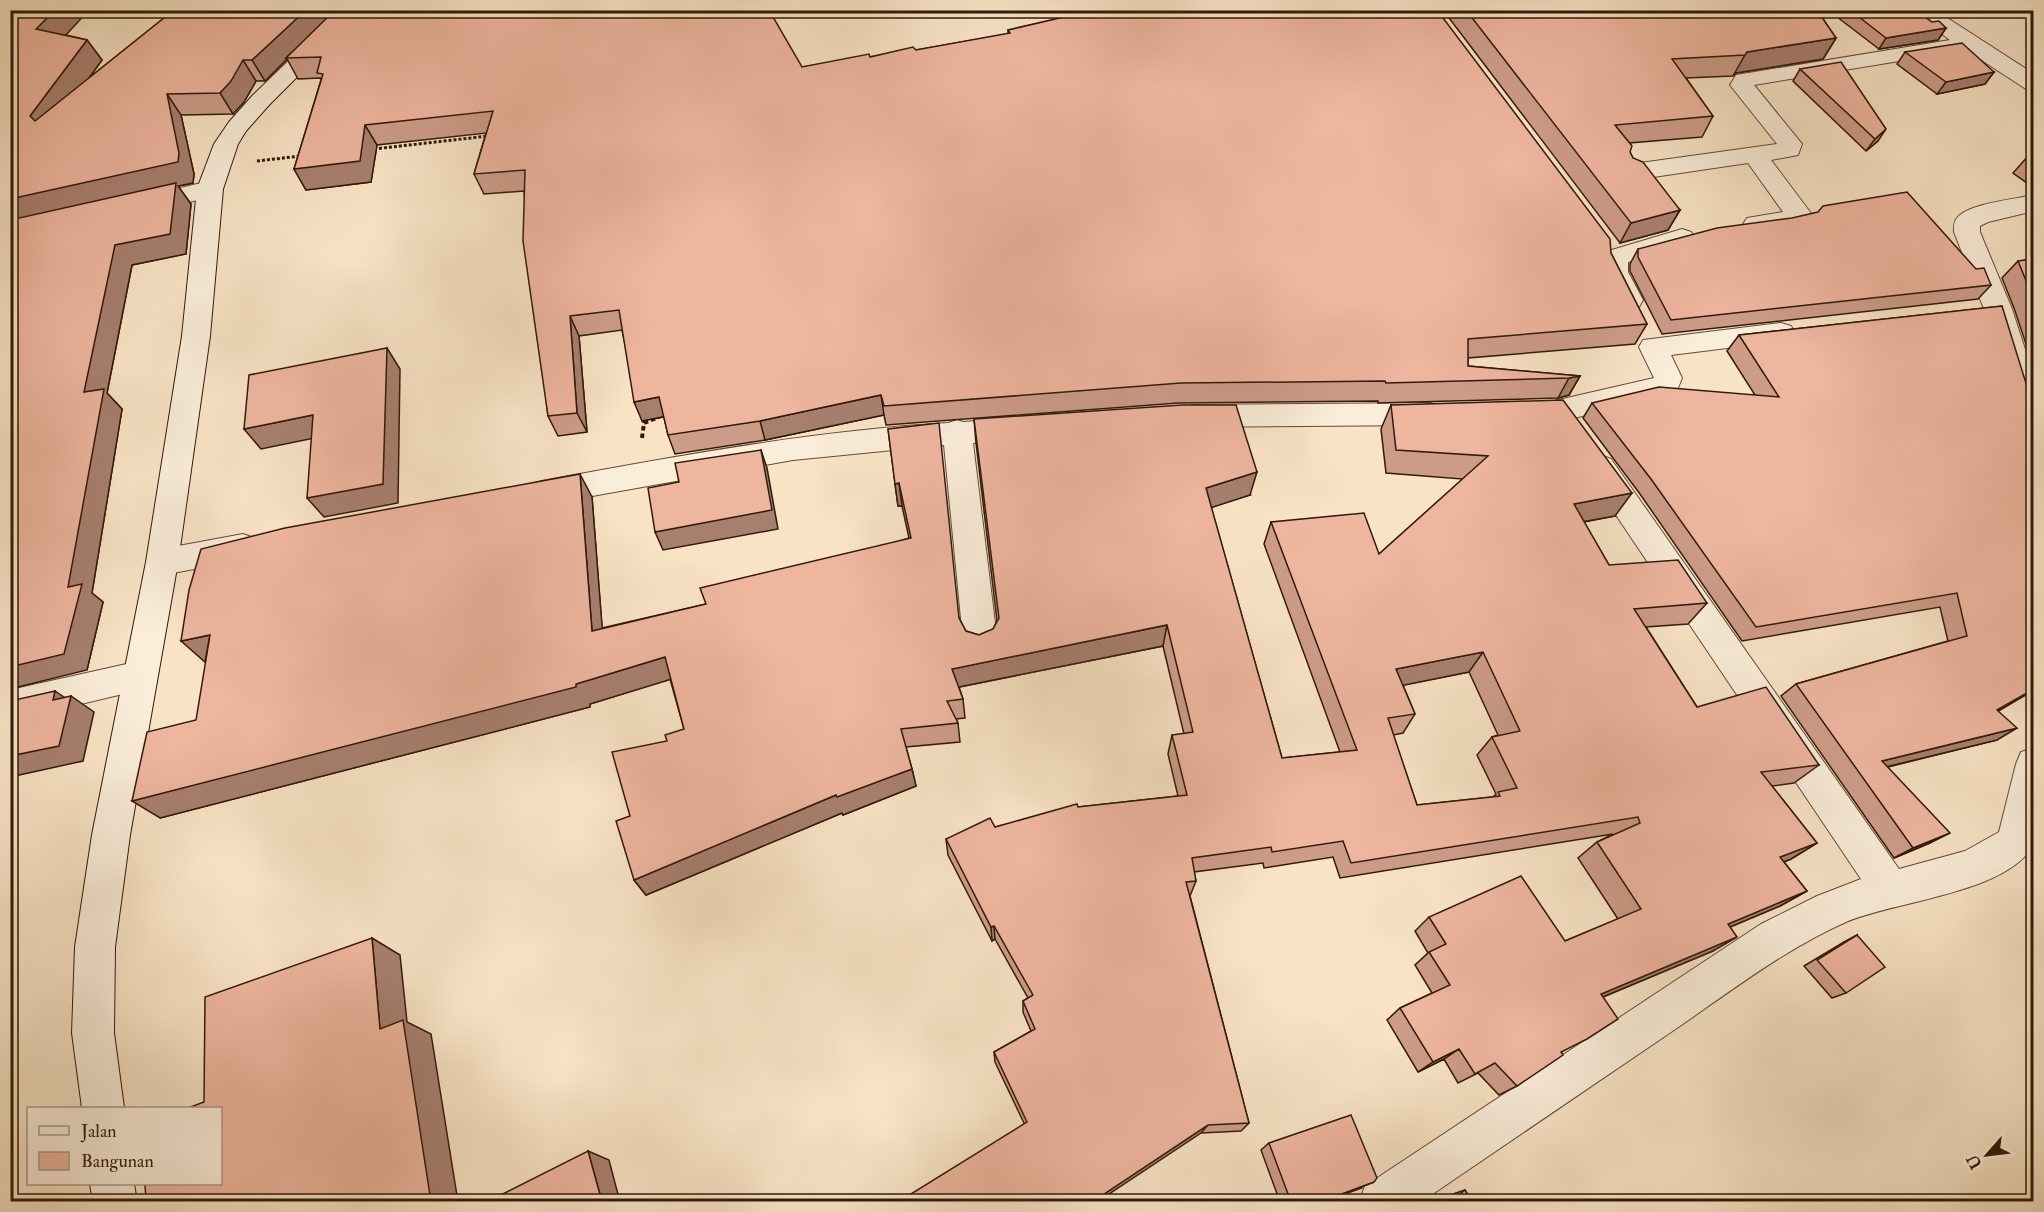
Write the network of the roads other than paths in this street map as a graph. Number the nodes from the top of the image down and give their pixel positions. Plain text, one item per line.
1 (354, 10) edge
2 (1919, 10) edge
3 (1970, 43) junction
4 (2034, 84) edge
5 (1755, 156) junction
6 (1633, 172) edge
7 (214, 177) junction
8 (2034, 203) edge
9 (122, 209) edge
10 (1804, 331) edge
11 (1653, 347) junction
12 (1456, 413) edge
13 (1167, 417) edge
14 (2034, 424) edge
15 (1045, 427) edge
16 (957, 432) junction
17 (508, 499) edge
18 (266, 543) edge
19 (162, 562) junction
20 (980, 639) edge
21 (140, 676) junction
22 (10, 706) edge
23 (2034, 764) edge
24 (1890, 889) junction
25 (103, 1107) edge
26 (112, 1185) edge
27 (115, 1202) edge
28 (1381, 1202) edge

1 - 7 street
2 - 3 street
3 - 4 street
3 - 5 street
5 - 6 street
5 - 11 street
7 - 9 street
7 - 19 street
8 - 14 street
10 - 11 street
11 - 24 street
12 - 13 street
15 - 16 street
16 - 17 street
16 - 20 street
18 - 19 street
19 - 21 street
21 - 22 street
21 - 25 street
23 - 24 street
24 - 28 street
26 - 27 street

